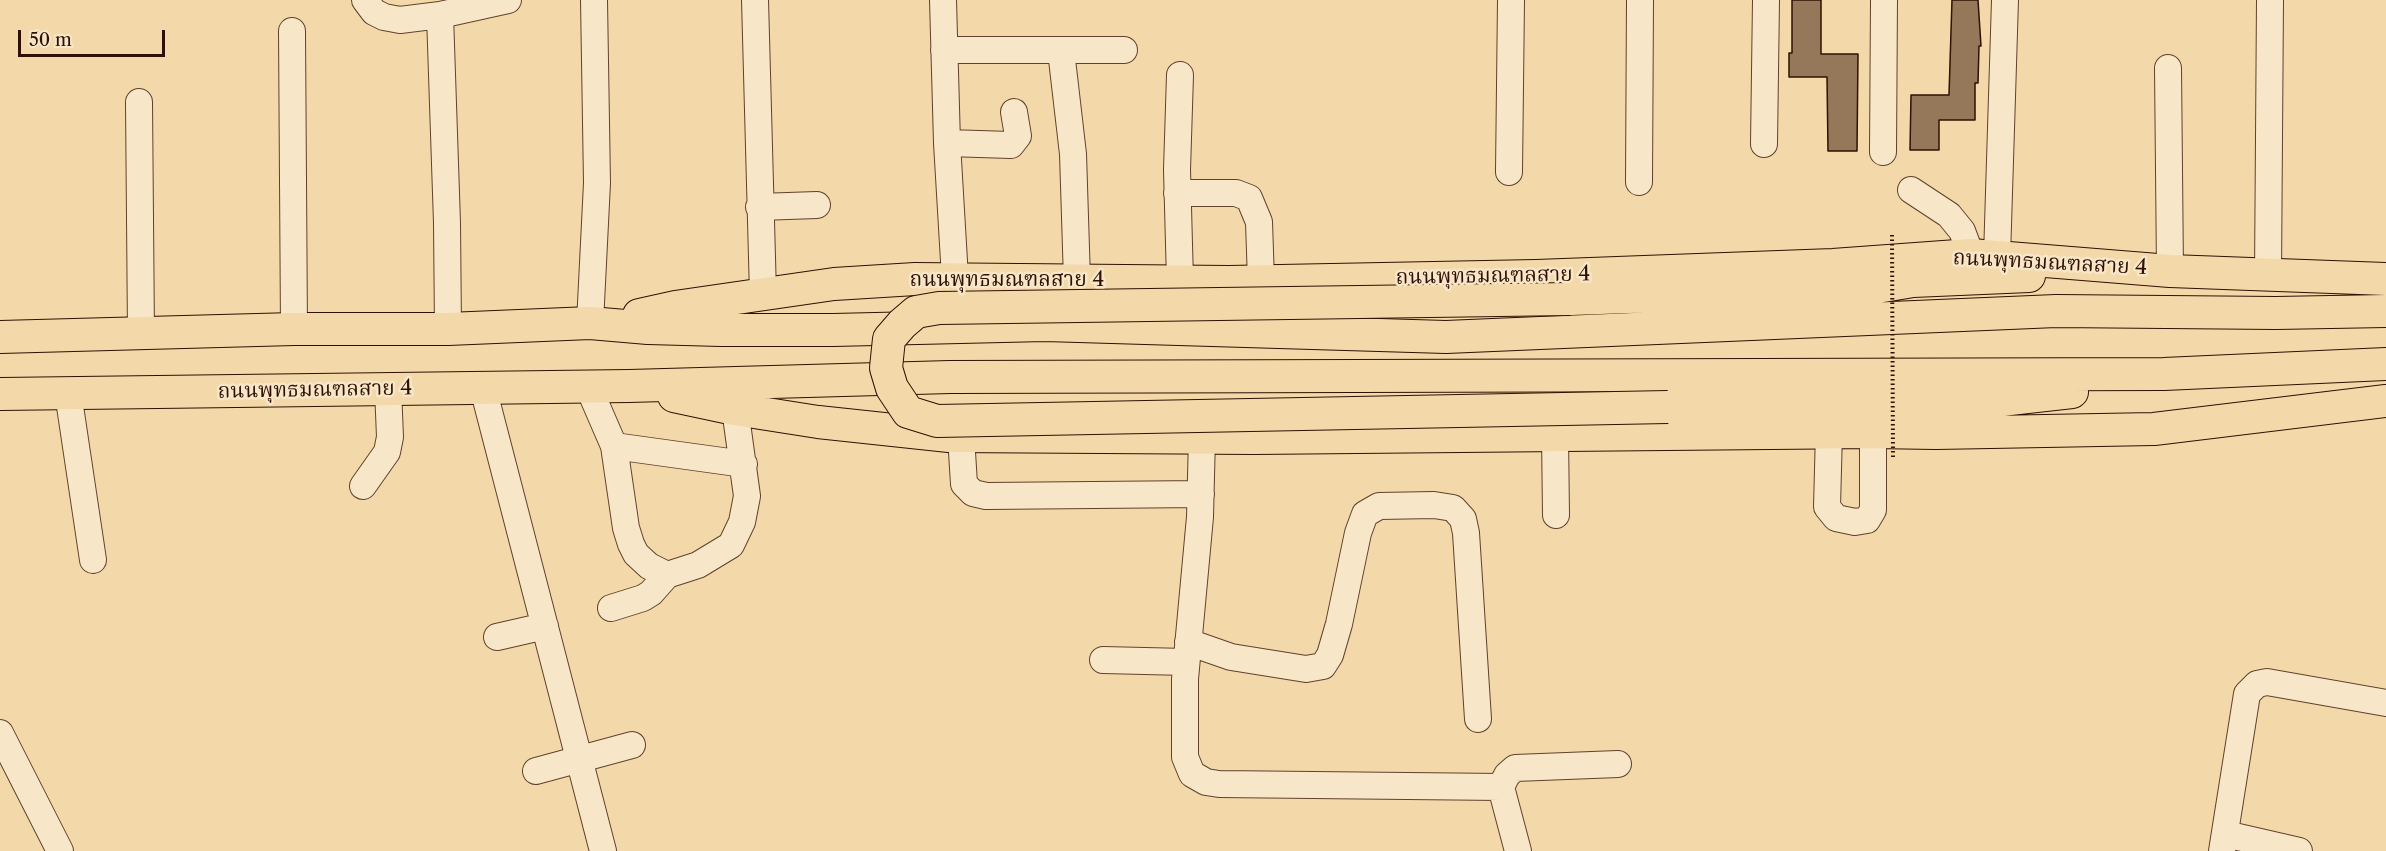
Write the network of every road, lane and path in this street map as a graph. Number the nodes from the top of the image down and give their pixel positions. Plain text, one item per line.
1 (365, 0) edge
2 (508, 0) edge
3 (594, 0) edge
4 (755, 0) edge
5 (943, 0) edge
6 (1511, 0) edge
7 (1640, 0) edge
8 (1766, 0) edge
9 (1884, 0) edge
10 (2005, 0) edge
11 (2270, 0) edge
12 (440, 15) junction
13 (292, 31) dead end
14 (944, 50) junction
15 (1124, 50) dead end
16 (1061, 51) junction
17 (2168, 68) dead end
18 (1180, 75) dead end
19 (139, 102) dead end
20 (1014, 112) dead end
21 (947, 142) junction
22 (1764, 144) dead end
23 (1883, 152) dead end
24 (1509, 172) dead end
25 (1639, 182) dead end
26 (1911, 190) dead end
27 (1177, 193) junction
28 (818, 205) dead end
29 (759, 207) junction
30 (1892, 235) dead end
31 (1984, 256) junction
32 (2132, 267) junction
33 (2170, 271) junction
34 (2268, 275) junction
35 (955, 278) junction
36 (2386, 279) edge
37 (1077, 280) junction
38 (1180, 281) junction
39 (1262, 281) junction
40 (1865, 290) junction
41 (763, 294) junction
42 (2056, 311) junction
43 (2386, 311) edge
44 (596, 323) junction
45 (294, 329) junction
46 (448, 329) junction
47 (141, 334) junction
48 (0, 337) edge
49 (2386, 364) edge
50 (2164, 374) junction
51 (588, 386) junction
52 (629, 386) junction
53 (483, 388) junction
54 (388, 389) junction
55 (68, 393) junction
56 (0, 394) edge
57 (2386, 401) edge
58 (1965, 404) junction
59 (735, 409) junction
60 (2254, 416) junction
61 (1829, 432) junction
62 (1873, 432) junction
63 (1555, 435) junction
64 (961, 436) junction
65 (1202, 437) junction
66 (614, 446) junction
67 (1893, 459) dead end
68 (744, 464) junction
69 (363, 486) dead end
70 (1200, 494) junction
71 (1556, 515) dead end
72 (93, 560) dead end
73 (667, 575) junction
74 (611, 608) dead end
75 (546, 626) junction
76 (497, 638) dead end
77 (1187, 652) junction
78 (1103, 660) dead end
79 (2386, 702) edge
80 (1478, 719) dead end
81 (0, 733) edge
82 (632, 745) dead end
83 (580, 758) junction
84 (1618, 764) dead end
85 (536, 771) dead end
86 (1501, 787) junction
87 (2223, 842) edge
88 (60, 851) edge
89 (603, 851) edge
90 (1518, 851) edge
91 (2300, 851) edge

1 - 12 street
2 - 12 street
3 - 44 street
4 - 29 street
5 - 14 street
6 - 24 street
7 - 25 street
8 - 22 street
9 - 23 street
10 - 31 street
11 - 34 street
12 - 46 street
13 - 45 street
14 - 16 street
14 - 21 street
15 - 16 street
16 - 37 street
17 - 33 street
18 - 27 street
19 - 47 street
20 - 21 street
21 - 35 street
26 - 31 street
27 - 38 street
27 - 39 street
28 - 29 street
29 - 41 street
30 - 67 path, bridge
31 - 32 main road, ถนนพุทธมณฑลสาย 4
31 - 39 main road, ถนนพุทธมณฑลสาย 4
32 - 33 main road, ถนนพุทธมณฑลสาย 4
32 - 40 main road
33 - 34 main road, ถนนพุทธมณฑลสาย 4
34 - 36 main road, ถนนพุทธมณฑลสาย 4
35 - 37 main road, ถนนพุทธมณฑลสาย 4
35 - 41 main road, ถนนพุทธมณฑลสาย 4
37 - 38 main road, ถนนพุทธมณฑลสาย 4
38 - 39 main road, ถนนพุทธมณฑลสาย 4
40 - 42 main road
40 - 58 main road, bridge
41 - 44 main road, ถนนพุทธมณฑลสาย 4
42 - 43 main road, ถนนพุทธมณฑลสาย 4
42 - 44 main road, ถนนพุทธมณฑลสาย 4
44 - 46 main road, ถนนพุทธมณฑลสาย 4
45 - 46 main road, ถนนพุทธมณฑลสาย 4
45 - 47 main road, ถนนพุทธมณฑลสาย 4
47 - 48 main road, ถนนพุทธมณฑลสาย 4
49 - 50 main road, ถนนพุทธมณฑลสาย 4
50 - 52 main road, ถนนพุทธมณฑลสาย 4
50 - 58 main road
51 - 52 main road, ถนนพุทธมณฑลสาย 4
51 - 53 main road, ถนนพุทธมณฑลสาย 4
51 - 66 street
52 - 59 main road, ถนนพุทธมณฑลสาย 4
53 - 54 main road, ถนนพุทธมณฑลสาย 4
53 - 75 street
54 - 55 main road, ถนนพุทธมณฑลสาย 4
54 - 69 street
55 - 56 main road, ถนนพุทธมณฑลสาย 4
55 - 72 street
57 - 60 main road, ถนนพุทธมณฑลสาย 4
58 - 60 main road
59 - 64 main road, ถนนพุทธมณฑลสาย 4
59 - 68 street
60 - 62 main road, ถนนพุทธมณฑลสาย 4
61 - 62 main road, ถนนพุทธมณฑลสาย 4
61 - 62 street
61 - 63 main road, ถนนพุทธมณฑลสาย 4
63 - 65 main road, ถนนพุทธมณฑลสาย 4
63 - 71 street
64 - 65 main road, ถนนพุทธมณฑลสาย 4
64 - 70 street
65 - 70 street
66 - 68 street
66 - 73 street
68 - 73 street
70 - 77 street
73 - 74 street
75 - 76 street
75 - 83 street
77 - 78 street
77 - 80 street
77 - 86 street
79 - 87 street
81 - 88 street
82 - 83 street
83 - 85 street
83 - 89 street
84 - 86 street
86 - 90 street
87 - 91 street

